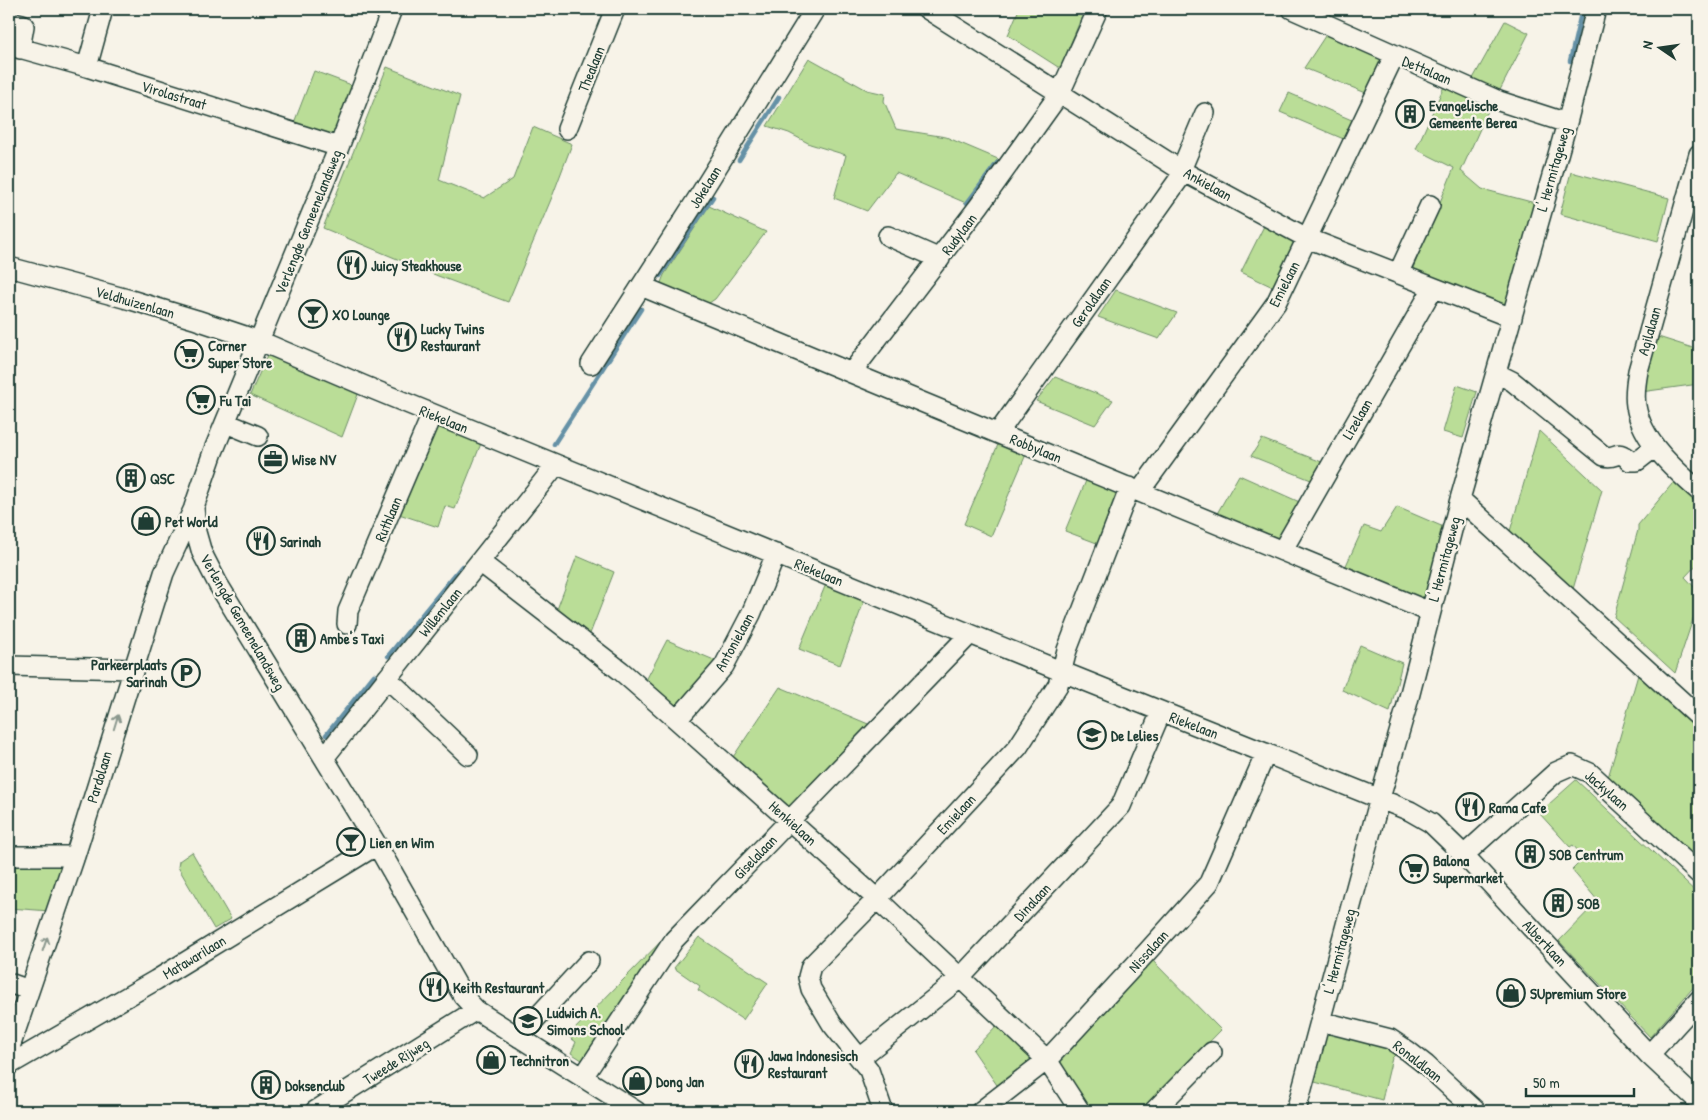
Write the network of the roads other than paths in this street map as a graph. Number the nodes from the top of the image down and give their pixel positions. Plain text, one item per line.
1 (103, 9) edge
2 (392, 9) edge
3 (615, 9) edge
4 (814, 9) edge
5 (926, 9) edge
6 (1098, 9) edge
7 (1292, 9) edge
8 (1596, 9) edge
9 (9, 21) edge
10 (14, 47) edge
11 (1394, 56) junction
12 (87, 67) junction
13 (1060, 93) junction
14 (1205, 114) dead end
15 (1566, 123) junction
16 (567, 129) dead end
17 (339, 146) junction
18 (1699, 154) edge
19 (1182, 171) junction
20 (1430, 205) dead end
21 (888, 236) dead end
22 (1307, 238) junction
23 (940, 259) junction
24 (9, 267) edge
25 (1398, 274) junction
26 (641, 286) junction
27 (1433, 288) junction
28 (1512, 318) junction
29 (260, 341) junction
30 (591, 364) dead end
31 (852, 372) junction
32 (1496, 373) junction
33 (432, 414) junction
34 (226, 423) junction
35 (998, 432) junction
36 (258, 436) dead end
37 (1655, 447) junction
38 (556, 465) junction
39 (1135, 489) junction
40 (1699, 491) edge
41 (1460, 499) junction
42 (194, 507) junction
43 (1282, 551) junction
44 (776, 554) junction
45 (480, 562) junction
46 (1430, 612) junction
47 (347, 624) dead end
48 (970, 634) junction
49 (9, 666) edge
50 (132, 669) junction
51 (1063, 672) junction
52 (387, 678) junction
53 (1161, 712) junction
54 (1699, 717) edge
55 (677, 720) junction
56 (1266, 753) junction
57 (468, 755) dead end
58 (324, 758) junction
59 (1380, 798) junction
60 (790, 820) junction
61 (377, 845) junction
62 (1464, 855) junction
63 (9, 856) edge
64 (74, 856) junction
65 (1699, 874) edge
66 (877, 899) junction
67 (589, 961) dead end
68 (960, 978) junction
69 (9, 983) edge
70 (29, 990) junction
71 (1699, 1000) edge
72 (476, 1010) junction
73 (1320, 1021) junction
74 (520, 1038) junction
75 (9, 1050) edge
76 (1212, 1052) dead end
77 (1649, 1055) junction
78 (860, 1058) junction
79 (1047, 1060) junction
80 (9, 1065) edge
81 (583, 1077) junction
82 (1699, 1102) edge
83 (315, 1111) edge
84 (636, 1111) edge
85 (883, 1111) edge
86 (981, 1111) edge
87 (1080, 1111) edge
88 (1154, 1111) edge
89 (1296, 1111) edge
90 (1476, 1111) edge

1 - 12 street
2 - 17 street, Verlengde Gemeenelandsweg
3 - 16 street, Thealaan
4 - 26 street, Jokelaan
5 - 13 street, Ankielaan
6 - 13 street, Rudylaan
7 - 11 street, Dettalaan
8 - 15 street, L' Hermitageweg
9 - 10 street
10 - 12 street, Virolastraat
11 - 15 street, Dettalaan
11 - 22 street, Emielaan
12 - 17 street, Virolastraat
13 - 19 street, Ankielaan
13 - 23 street, Rudylaan
14 - 19 street, Geroldlaan
15 - 28 street, L' Hermitageweg
17 - 29 street, Verlengde Gemeenelandsweg
18 - 37 street, Agilalaan
19 - 22 street, Ankielaan
19 - 35 street, Geroldlaan
20 - 25 street
21 - 23 street
22 - 25 street, Ankielaan
22 - 39 street, Emielaan
23 - 31 street, Rudylaan
24 - 29 street, Veldhuizenlaan
25 - 27 street, Ankielaan
26 - 30 street, Jokelaan
26 - 31 street, Robbylaan
27 - 28 street, Ankielaan
27 - 43 street, Lizelaan
28 - 32 street, L' Hermitageweg
29 - 33 street, Riekelaan
29 - 34 street, Verlengde Gemeenelandsweg
31 - 35 street, Robbylaan
32 - 37 street
32 - 41 street, L' Hermitageweg
33 - 38 street, Riekelaan
33 - 47 street, Ruthlaan
34 - 36 street
34 - 42 street, Verlengde Gemeenelandsweg
35 - 39 street, Robbylaan
37 - 40 street, Agilalaan
38 - 44 street, Riekelaan
38 - 45 street, Willemlaan
39 - 43 street, Robbylaan
39 - 51 street, Emielaan
41 - 46 street, L' Hermitageweg
41 - 54 street
42 - 50 street, Pardolaan
42 - 58 street, Verlengde Gemeenelandsweg
43 - 46 street, Robbylaan
44 - 48 street, Riekelaan
44 - 55 street, Antonielaan
45 - 52 street, Willemlaan
45 - 55 street, Henkielaan
46 - 59 street, L' Hermitageweg
48 - 51 street, Riekelaan
48 - 60 street, Giselalaan
49 - 50 street
64 -> 50 street, Pardolaan
51 - 53 street, Riekelaan
51 - 66 street, Emielaan
52 - 57 street
52 - 58 street, Willemlaan
53 - 56 street, Riekelaan
53 - 68 street, Dinalaan
55 - 60 street, Henkielaan
56 - 59 street, Riekelaan
56 - 79 street, Nissalaan
58 - 61 street, Verlengde Gemeenelandsweg
59 - 62 street, Albertlaan
59 - 73 street, L' Hermitageweg
60 - 66 street, Henkielaan
60 - 81 street, Giselalaan
61 - 72 street, Verlengde Gemeenelandsweg
61 - 80 street, Matawarilaan
62 - 65 street, Jackylaan
62 - 77 street, Albertlaan
63 - 64 street
70 -> 64 street, Pardolaan
66 - 68 street, Henkielaan
66 - 78 street, Emielaan
67 - 74 street
68 - 78 street, Dinalaan
68 - 79 street, Henkielaan
69 - 70 street
70 - 75 street, Pardolaan
71 - 77 street
72 - 74 street, Verlengde Gemeenelandsweg
72 - 83 street, Tweede Rijweg
73 - 89 street, L' Hermitageweg
73 - 90 street, Ronaldlaan
74 - 81 street, Verlengde Gemeenelandsweg
76 - 88 street
77 - 82 street, Albertlaan
78 - 85 street, Emielaan
79 - 86 street, Nissalaan
79 - 87 street, Henkielaan
81 - 84 street, Verlengde Gemeenelandsweg

